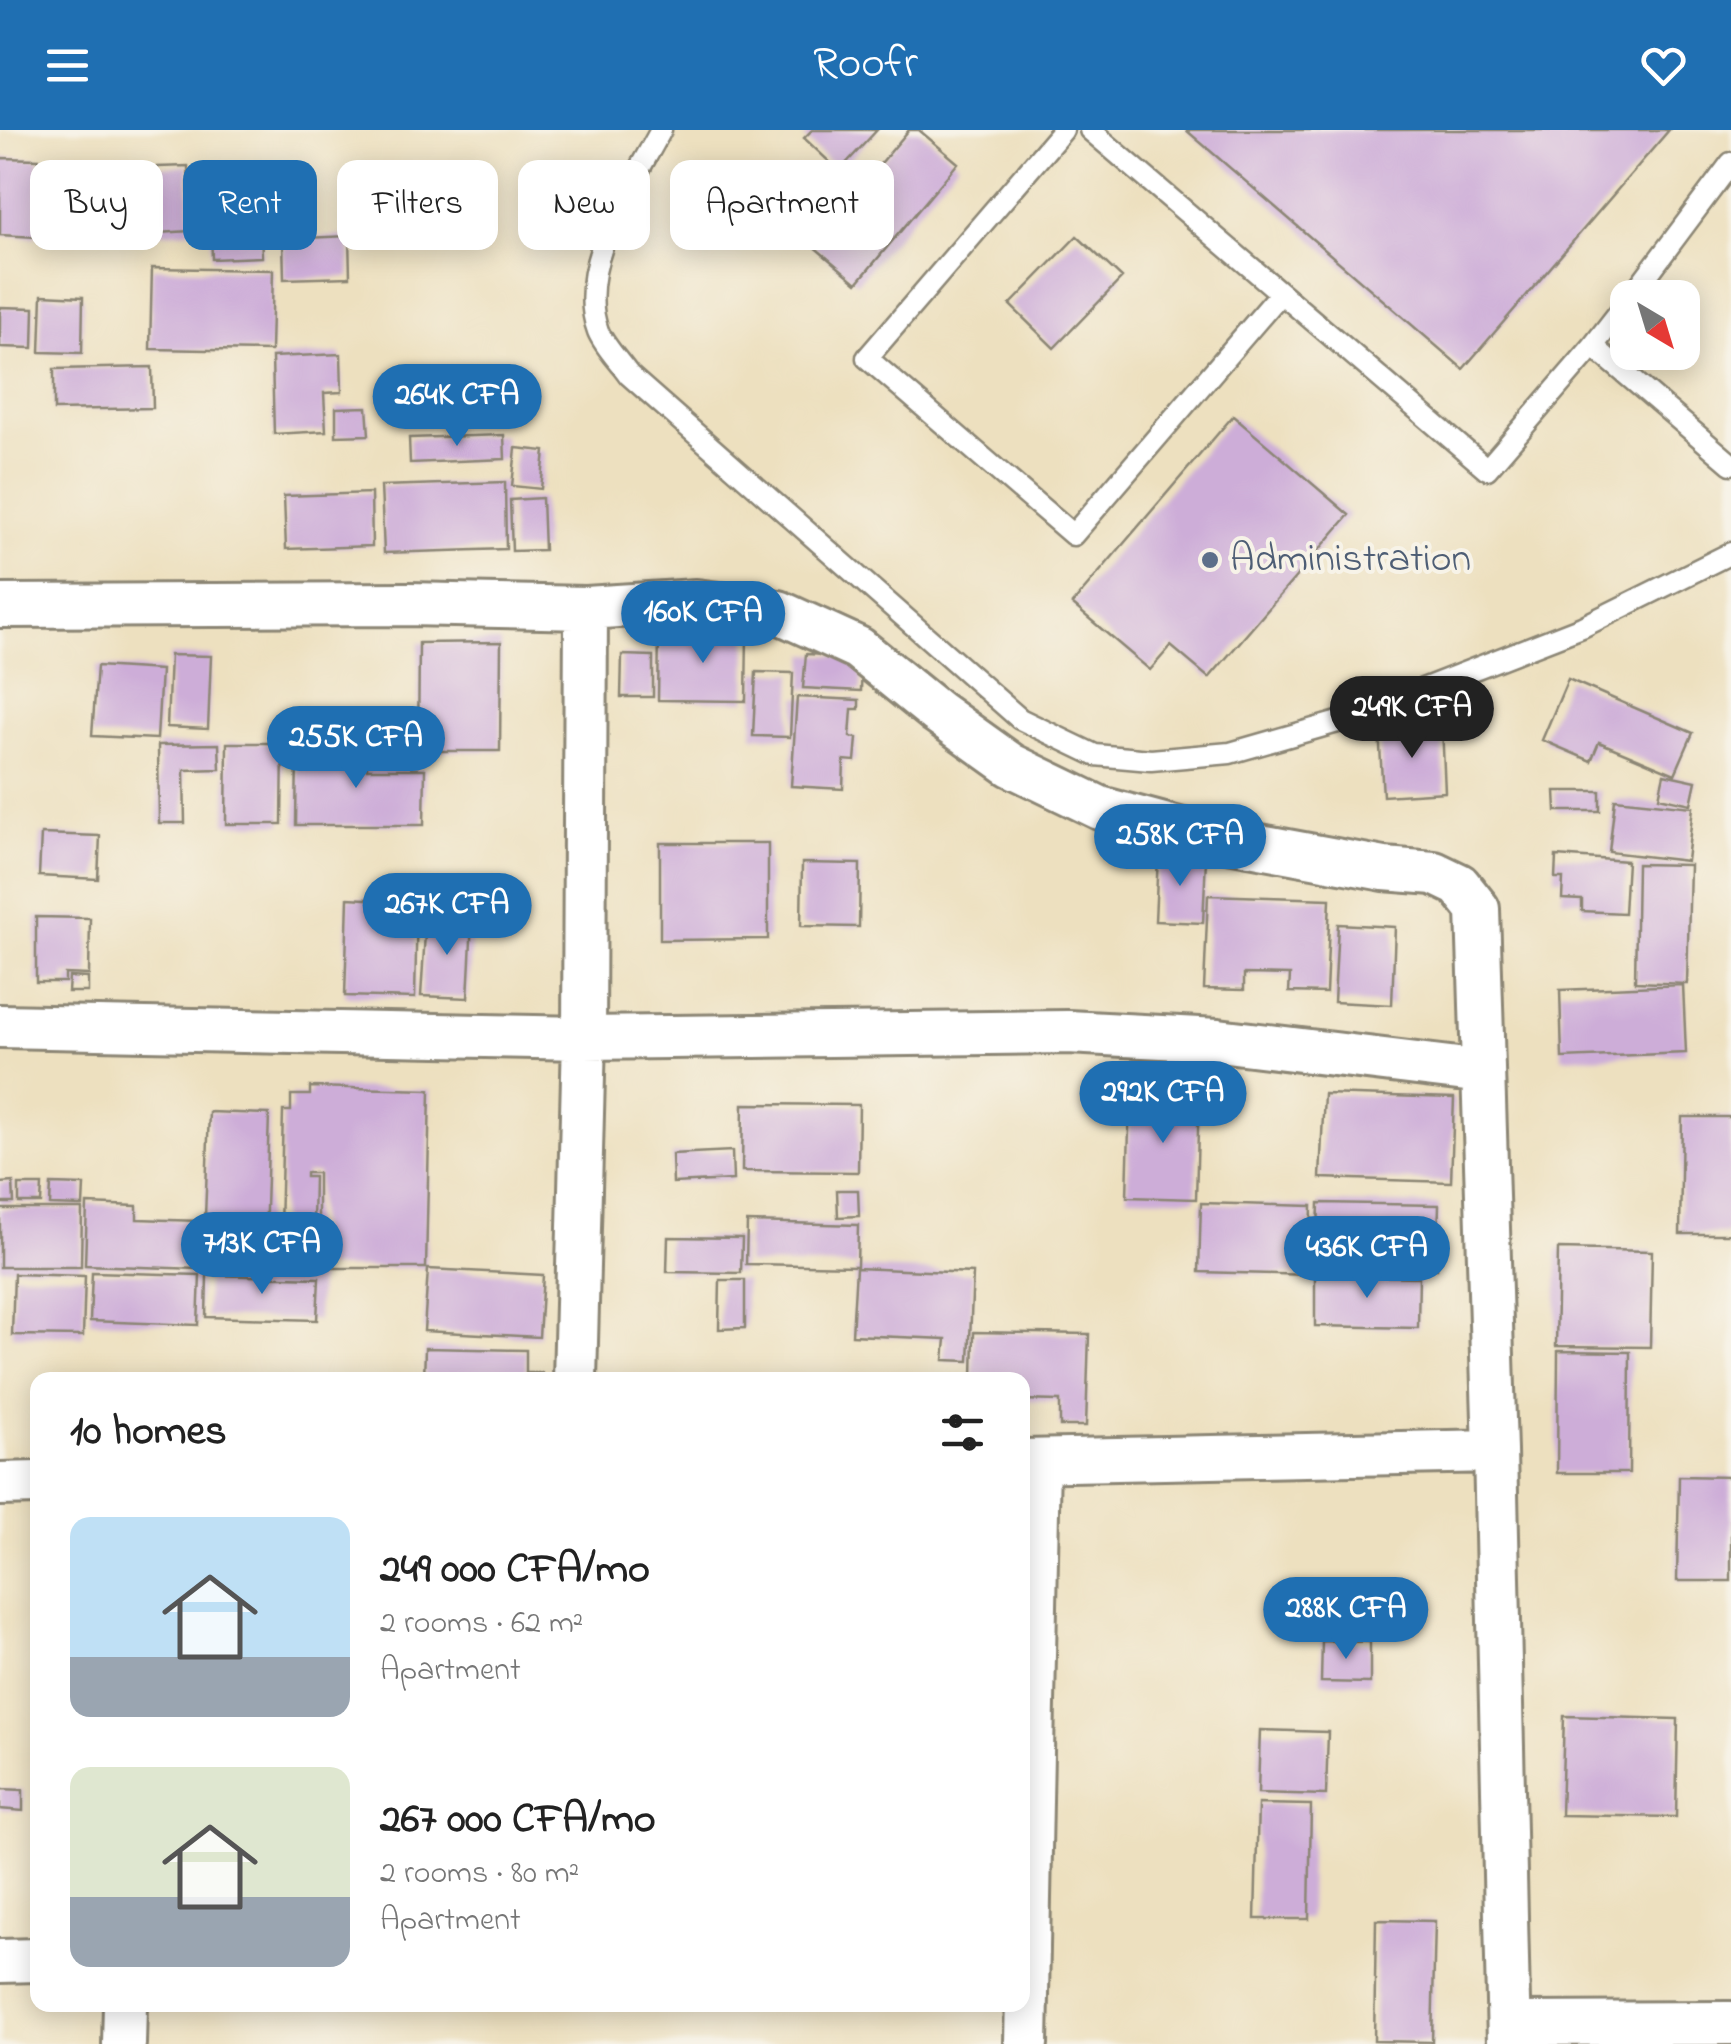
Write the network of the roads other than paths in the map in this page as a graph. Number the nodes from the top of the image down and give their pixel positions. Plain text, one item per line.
1 (662, 130) edge
2 (1063, 130) edge
3 (1090, 130) edge
4 (1731, 164) edge
5 (1643, 280) edge
6 (1281, 293) junction
7 (1610, 324) edge
8 (1593, 346) junction
9 (1731, 464) edge
10 (1731, 552) edge
11 (0, 606) edge
12 (586, 608) junction
13 (0, 1026) edge
14 (584, 1038) junction
15 (1483, 1072) junction
16 (575, 1372) edge
17 (1496, 1451) junction
18 (1030, 1461) edge
19 (30, 1483) edge
20 (0, 1484) edge
21 (0, 1960) edge
22 (30, 1960) edge
23 (125, 2012) edge
24 (1026, 2012) edge
25 (1731, 2023) edge
26 (1509, 2034) edge
27 (124, 2044) edge
28 (1026, 2044) edge

1 - 10 lane
2 - 6 lane
3 - 6 lane
4 - 5 lane
6 - 8 lane
7 - 8 lane
8 - 9 lane
11 - 12 street
12 - 14 street
12 - 15 street
13 - 14 street
14 - 15 street
14 - 16 street
15 - 17 street
17 - 18 street
17 - 26 street
19 - 20 street
21 - 22 street
23 - 27 street
24 - 28 street
25 - 26 street

